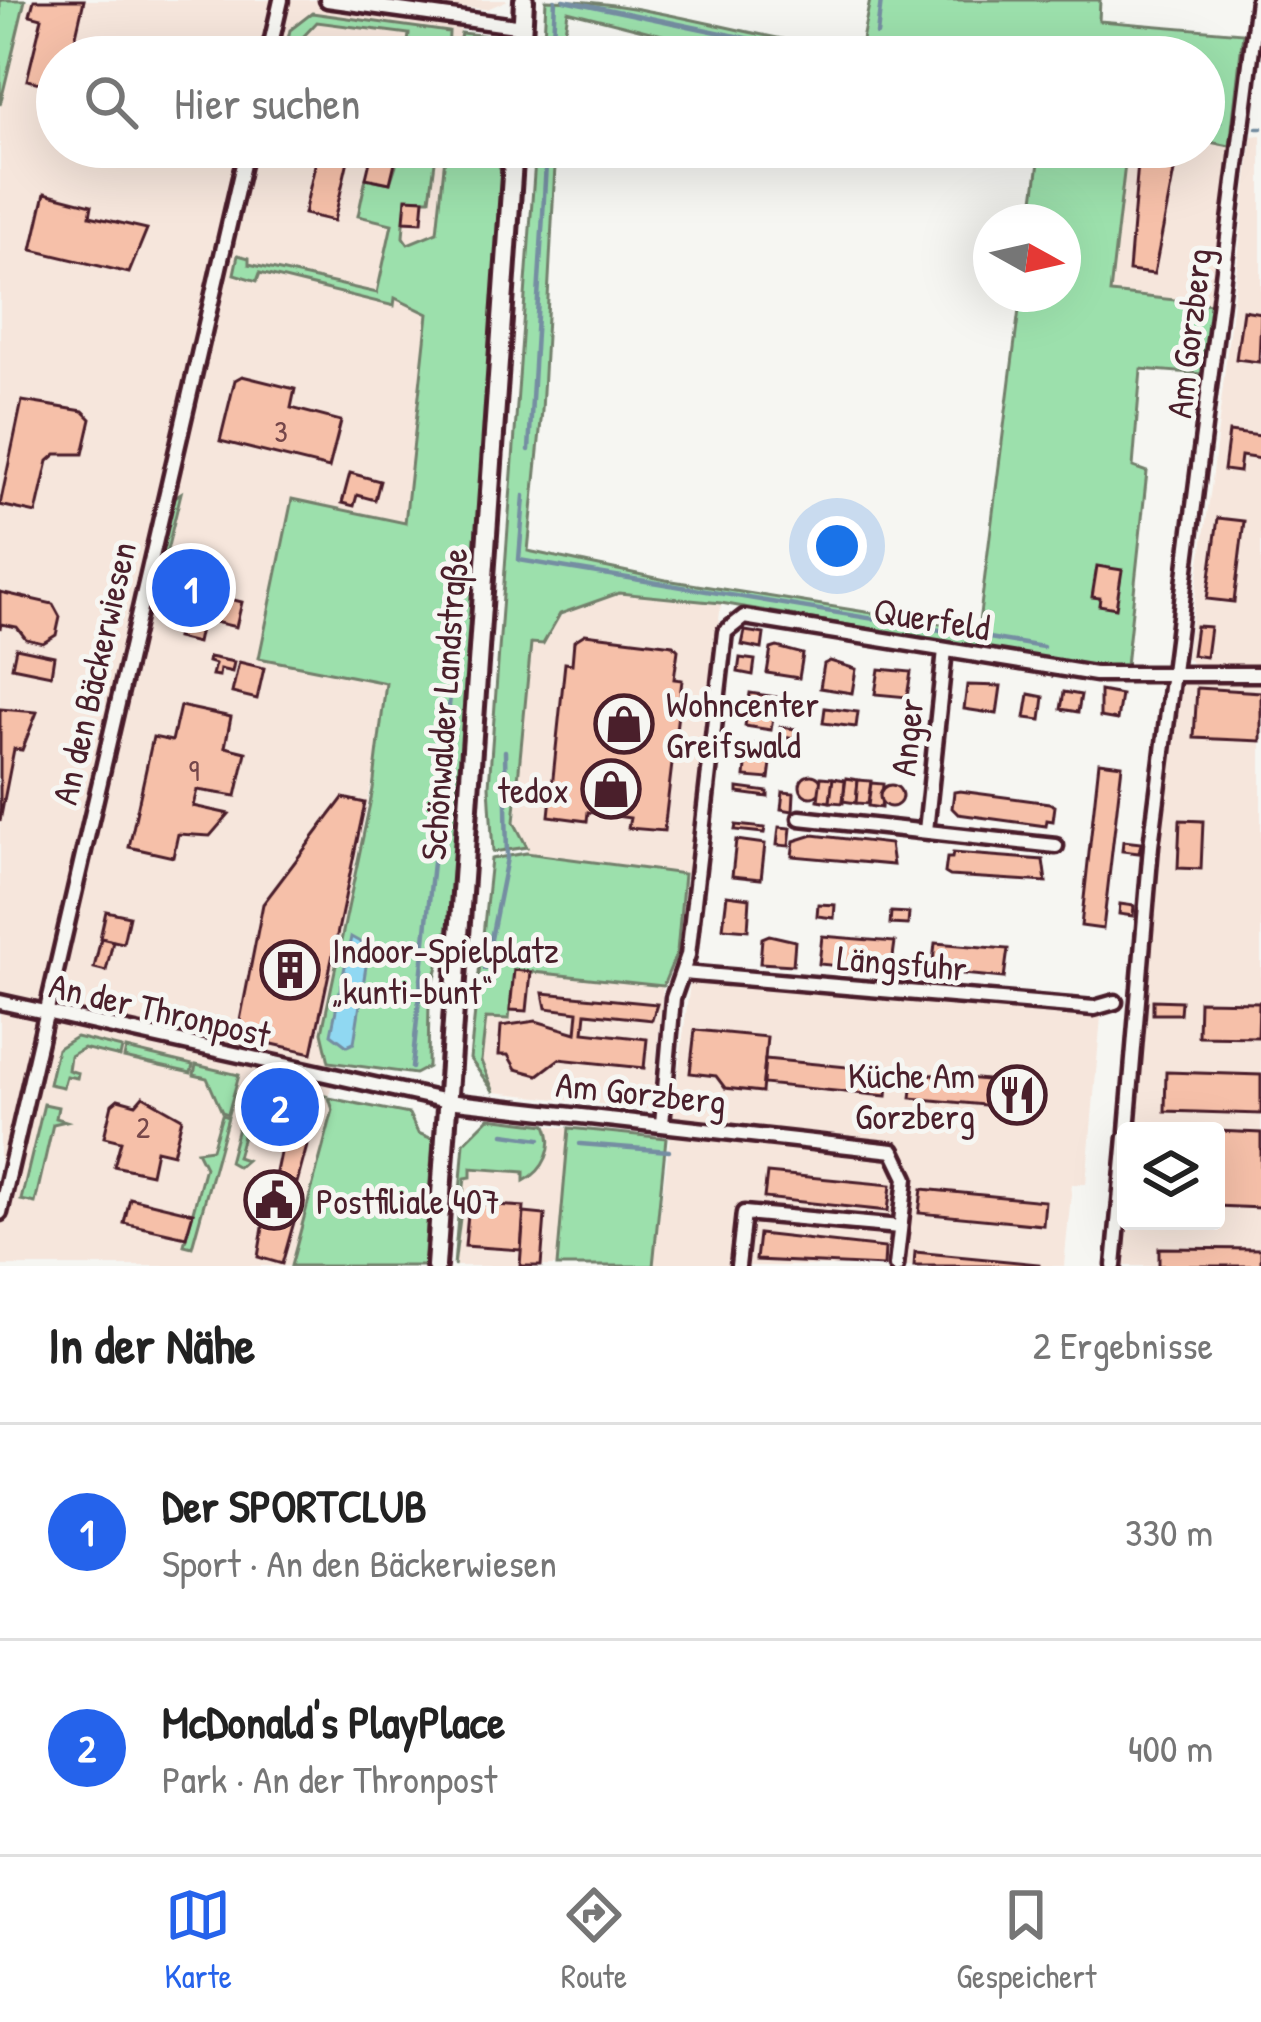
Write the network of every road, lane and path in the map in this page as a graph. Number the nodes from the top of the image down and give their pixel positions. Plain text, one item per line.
1 (281, 0) edge
2 (327, 0) edge
3 (524, 0) edge
4 (1258, 0) edge
5 (523, 27) junction
6 (273, 36) edge
7 (522, 36) edge
8 (242, 168) edge
9 (513, 168) edge
10 (945, 650) junction
11 (1174, 673) junction
12 (1261, 674) edge
13 (800, 818) dead end
14 (926, 831) junction
15 (1056, 846) dead end
16 (682, 973) junction
17 (0, 1002) edge
18 (1115, 1002) dead end
19 (48, 1013) junction
20 (447, 1100) junction
21 (1127, 1122) edge
22 (662, 1124) junction
23 (0, 1214) edge
24 (900, 1227) junction
25 (1117, 1230) edge
26 (436, 1266) edge
27 (738, 1266) edge
28 (896, 1266) edge
29 (1114, 1266) edge

1 - 6 street
2 - 5 street
3 - 5 main road
4 - 11 street, Am Gorzberg
5 - 7 main road
8 - 19 street, An den Bäckerwiesen
9 - 20 main road, Schönwalder Landstraße
10 - 11 street, Querfeld
10 - 14 street, Anger
10 - 16 street, Querfeld
11 - 12 street
11 - 21 street, Am Gorzberg
13 - 14 street, Anger
14 - 15 street, Anger
16 - 18 street, Längsfuhr
16 - 22 street
17 - 19 street, An der Thronpost
19 - 20 street, An der Thronpost
19 - 23 street, An den Bäckerwiesen
20 - 22 street, Am Gorzberg
20 - 26 main road, Schönwalder Landstraße
22 - 24 street, Am Gorzberg
24 - 27 street
24 - 28 street, Am Gorzberg
25 - 29 street, Am Gorzberg

